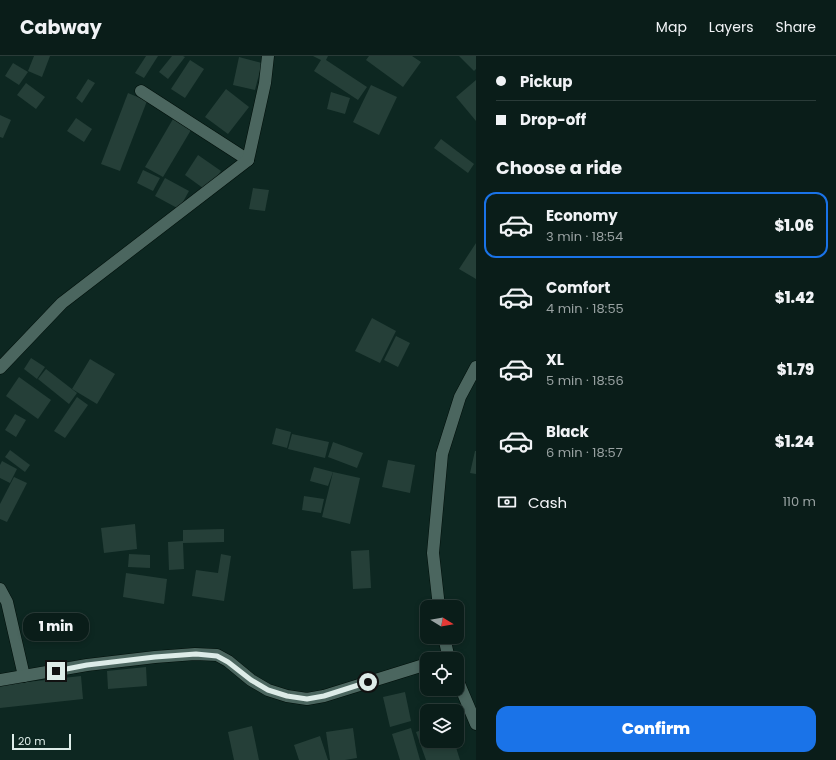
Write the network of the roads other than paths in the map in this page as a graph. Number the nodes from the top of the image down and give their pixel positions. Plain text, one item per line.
1 (268, 56) edge
2 (141, 91) dead end
3 (248, 160) junction
4 (476, 367) edge
5 (0, 368) edge
6 (0, 589) edge
7 (438, 600) edge
8 (420, 666) edge
9 (24, 676) junction
10 (0, 680) edge
11 (464, 696) edge
12 (476, 724) edge

1 - 3 street
2 - 3 street
3 - 5 street
4 - 7 street
6 - 9 street
8 - 9 street
9 - 10 street
11 - 12 street

